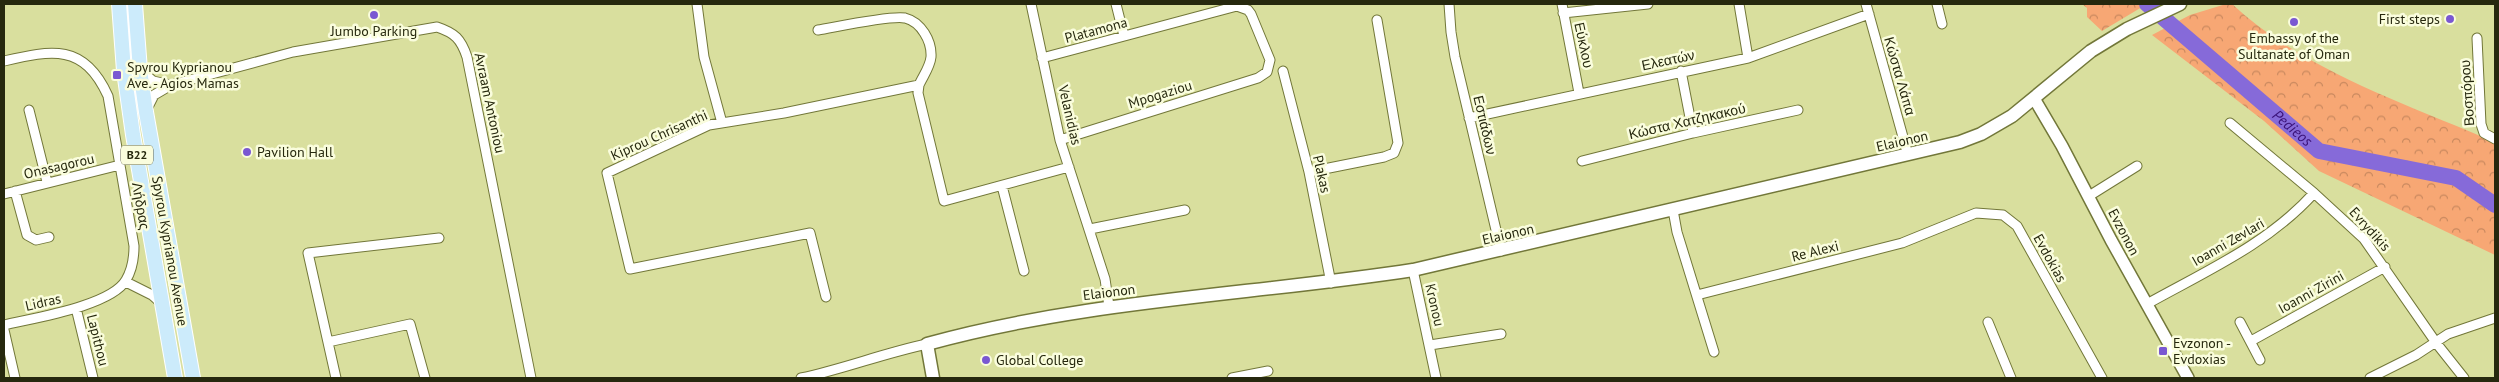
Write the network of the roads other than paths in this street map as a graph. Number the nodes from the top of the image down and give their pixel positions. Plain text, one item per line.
1 (119, 4) edge
2 (135, 4) edge
3 (697, 4) edge
4 (1031, 4) edge
5 (1116, 4) edge
6 (1449, 4) edge
7 (1648, 4) edge
8 (1739, 4) edge
9 (1866, 4) edge
10 (1937, 4) edge
11 (2180, 4) edge
12 (1563, 8) edge
13 (1869, 14) junction
14 (1377, 20) dead end
15 (1942, 24) dead end
16 (818, 30) dead end
17 (1124, 36) junction
18 (2478, 38) dead end
19 (1042, 58) junction
20 (1748, 58) junction
21 (4, 61) edge
22 (140, 70) junction
23 (1283, 71) dead end
24 (1682, 71) junction
25 (1268, 72) joint
26 (171, 85) junction
27 (919, 85) junction
28 (1580, 92) junction
29 (2035, 100) junction
30 (29, 110) dead end
31 (1798, 110) dead end
32 (146, 112) junction
33 (1469, 118) junction
34 (722, 123) junction
35 (2230, 123) dead end
36 (1693, 133) junction
37 (2495, 139) edge
38 (1060, 140) junction
39 (1908, 155) junction
40 (1582, 161) dead end
41 (120, 165) junction
42 (2137, 166) dead end
43 (1069, 167) junction
44 (1309, 172) junction
45 (47, 182) junction
46 (1002, 186) junction
47 (15, 191) junction
48 (2314, 193) junction
49 (4, 194) edge
50 (2089, 196) junction
51 (1185, 210) dead end
52 (1673, 210) junction
53 (1939, 228) joint
54 (1090, 229) junction
55 (49, 237) dead end
56 (439, 238) dead end
57 (1501, 252) junction
58 (2385, 267) junction
59 (1413, 270) junction
60 (1024, 271) dead end
61 (126, 282) junction
62 (1331, 283) junction
63 (1697, 295) junction
64 (826, 297) dead end
65 (2147, 304) junction
66 (164, 305) junction
67 (1109, 306) junction
68 (76, 308) junction
69 (2495, 318) edge
70 (1988, 322) dead end
71 (2240, 322) dead end
72 (4, 325) edge
73 (4, 330) edge
74 (1502, 334) dead end
75 (2251, 341) junction
76 (328, 342) junction
77 (927, 344) junction
78 (2437, 344) junction
79 (1430, 345) junction
80 (1714, 352) dead end
81 (2260, 360) dead end
82 (1268, 371) dead end
83 (15, 378) edge
84 (94, 378) edge
85 (175, 378) edge
86 (193, 378) edge
87 (336, 378) edge
88 (425, 378) edge
89 (531, 378) edge
90 (801, 378) edge
91 (933, 378) edge
92 (1232, 378) edge
93 (1436, 378) edge
94 (2011, 378) edge
95 (2102, 378) edge
96 (2188, 378) edge
97 (2370, 378) edge
98 (2464, 378) edge

1 - 66 main road, Spyrou Kyprianou Avenue / B22
2 - 22 main road, Spyrou Kyprianou Avenue / B22
3 - 34 street
4 - 19 street, Velanidias
5 - 17 street
6 - 33 street, Εστιάδων
7 - 12 street
8 - 20 street
9 - 13 street, Κώστα Λάπα
10 - 15 street
11 - 29 main road, Elaionon
12 - 28 street, Εύκλου
13 - 20 street, Ελεατών
13 - 39 street, Κώστα Λάπα
14 - 44 street
16 - 27 street
17 - 19 street, Platamona
17 - 25 street, Platamona
18 - 37 street, Βοσπόρου
19 - 38 street, Velanidias
20 - 24 street, Ελεατών
21 - 41 street, Λήδρας
22 - 26 street
22 - 32 main road, Spyrou Kyprianou Avenue / B22
23 - 44 street, Plakas
24 - 28 street, Ελεατών
24 - 36 street
25 - 38 street, Mpogaziou
26 - 32 street
26 - 89 street, Avraam Antoniou
27 - 34 street, Kiprou Chrisanthi
27 - 46 street
28 - 33 street, Ελεατών
29 - 39 main road, Elaionon
29 - 50 street, Evzonon
30 - 45 street
31 - 36 street, Κώστα Χατζηκακού
32 - 86 main road, Spyrou Kyprianou Avenue / B22
33 - 57 street, Εστιάδων
34 - 64 street, Kiprou Chrisanthi
35 - 48 street, Evrydikis
36 - 40 street, Κώστα Χατζηκακού
38 - 43 street, Velanidias
39 - 52 main road, Elaionon
41 - 45 street, Onasagorou
41 - 61 street, Λήδρας
42 - 50 street
43 - 46 street
43 - 54 street, Velanidias
44 - 62 street, Plakas
45 - 47 street, Onasagorou
46 - 60 street
47 - 49 street, Onasagorou
47 - 55 street
48 - 58 street, Evrydikis
48 - 65 street, Ioanni Zevlari
50 - 65 street, Evzonon
51 - 54 street
52 - 57 main road, Elaionon
52 - 63 street
53 - 63 street, Re Alexi
53 - 95 street, Evdokias
54 - 67 street, Velanidias
56 - 76 street
57 - 59 main road, Elaionon
58 - 75 street, Ioanni Zirini
58 - 78 street, Evrydikis
59 - 62 main road, Elaionon
59 - 79 street, Kronou
61 - 66 street
61 - 68 street, Lidras
62 - 67 main road, Elaionon
63 - 80 street
65 - 96 street, Evzonon
66 - 85 main road, Spyrou Kyprianou Avenue / B22
67 - 77 main road, Elaionon
68 - 72 street, Lidras
68 - 84 street, Lapithou
69 - 78 street
70 - 94 street
71 - 75 street
73 - 83 street
74 - 79 street, Kronou
75 - 81 street
76 - 87 street
76 - 88 street
77 - 90 street, Elaionon
77 - 91 main road
78 - 97 street
78 - 98 street, Evrydikis
79 - 93 street, Kronou
82 - 92 street

